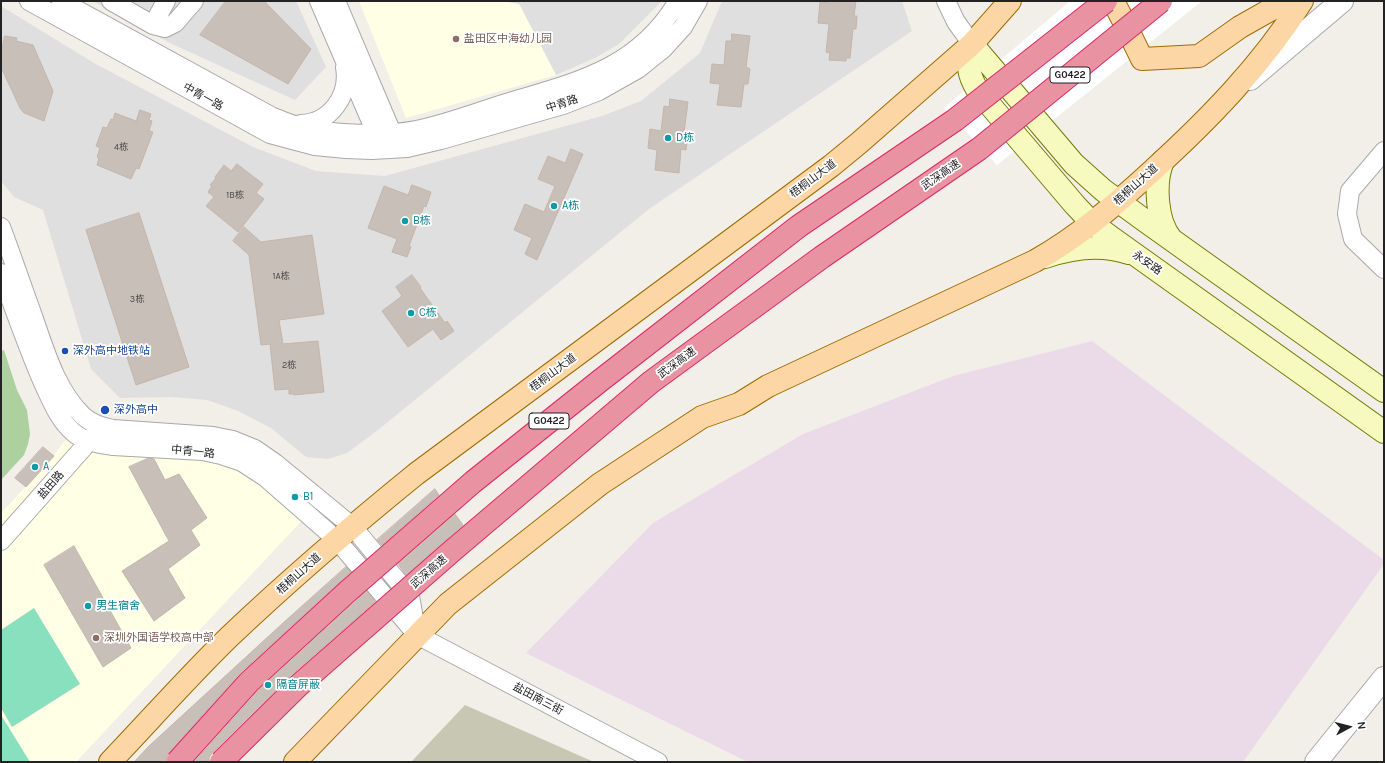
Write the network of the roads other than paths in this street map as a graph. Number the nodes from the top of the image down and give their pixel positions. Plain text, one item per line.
1 (29, 1) edge
2 (61, 1) edge
3 (111, 1) edge
4 (166, 1) edge
5 (194, 1) edge
6 (319, 1) edge
7 (336, 1) edge
8 (678, 1) edge
9 (698, 1) edge
10 (946, 1) edge
11 (1010, 1) edge
12 (1106, 1) edge
13 (1113, 1) edge
14 (1161, 1) edge
15 (1286, 1) edge
16 (1302, 1) edge
17 (1342, 1) edge
18 (153, 25) junction
19 (972, 44) junction
20 (343, 58) junction
21 (1221, 103) junction
22 (286, 123) junction
23 (387, 138) junction
24 (1384, 152) edge
25 (1163, 161) junction
26 (1118, 201) junction
27 (1092, 223) junction
28 (1, 227) edge
29 (1173, 241) junction
30 (1138, 256) junction
31 (1035, 261) junction
32 (1384, 269) edge
33 (1, 273) edge
34 (1384, 391) edge
35 (100, 426) junction
36 (1384, 432) edge
37 (89, 441) junction
38 (345, 534) junction
39 (1, 542) edge
40 (417, 636) junction
41 (1384, 678) edge
42 (110, 762) edge
43 (177, 762) edge
44 (221, 762) edge
45 (295, 762) edge
46 (658, 762) edge
47 (1316, 762) edge

1 - 23 street, 中青一路
2 - 22 street, 中青一路
3 - 18 street
4 - 18 street
5 - 18 street
6 - 20 street
7 - 23 street
8 - 23 street, 中青路
9 - 23 street, 中青路
10 - 19 street
11 - 19 main road, 梧桐山大道
12 - 43 highway, G0422, bridge
13 - 15 main road
14 - 44 highway, 武深高速 / G0422, bridge
16 - 21 main road, 梧桐山大道
17 - 21 street, 梧桐山大道
19 - 26 main road
19 - 27 main road, 永安路
19 - 38 main road, 梧桐山大道
20 - 22 street
20 - 23 street
21 - 25 main road, 梧桐山大道
22 - 23 street, 中青一路
24 - 32 street
25 - 26 main road, 梧桐山大道
25 - 29 main road
26 - 27 main road, 梧桐山大道
26 - 29 main road
27 - 30 main road, 永安路
27 - 31 main road, 梧桐山大道
28 - 35 street, 中青一路
29 - 34 main road
30 - 31 main road
30 - 36 main road, 永安路
31 - 40 main road, 梧桐山大道
33 - 37 street, 中青一路
35 - 37 street, 盐田路
35 - 38 street, 中青一路
37 - 38 street, 中青一路
37 - 39 street, 盐田路
38 - 40 street
38 - 42 main road, 梧桐山大道
40 - 45 main road, 梧桐山大道
40 - 46 street, 盐田南三街
41 - 47 street

